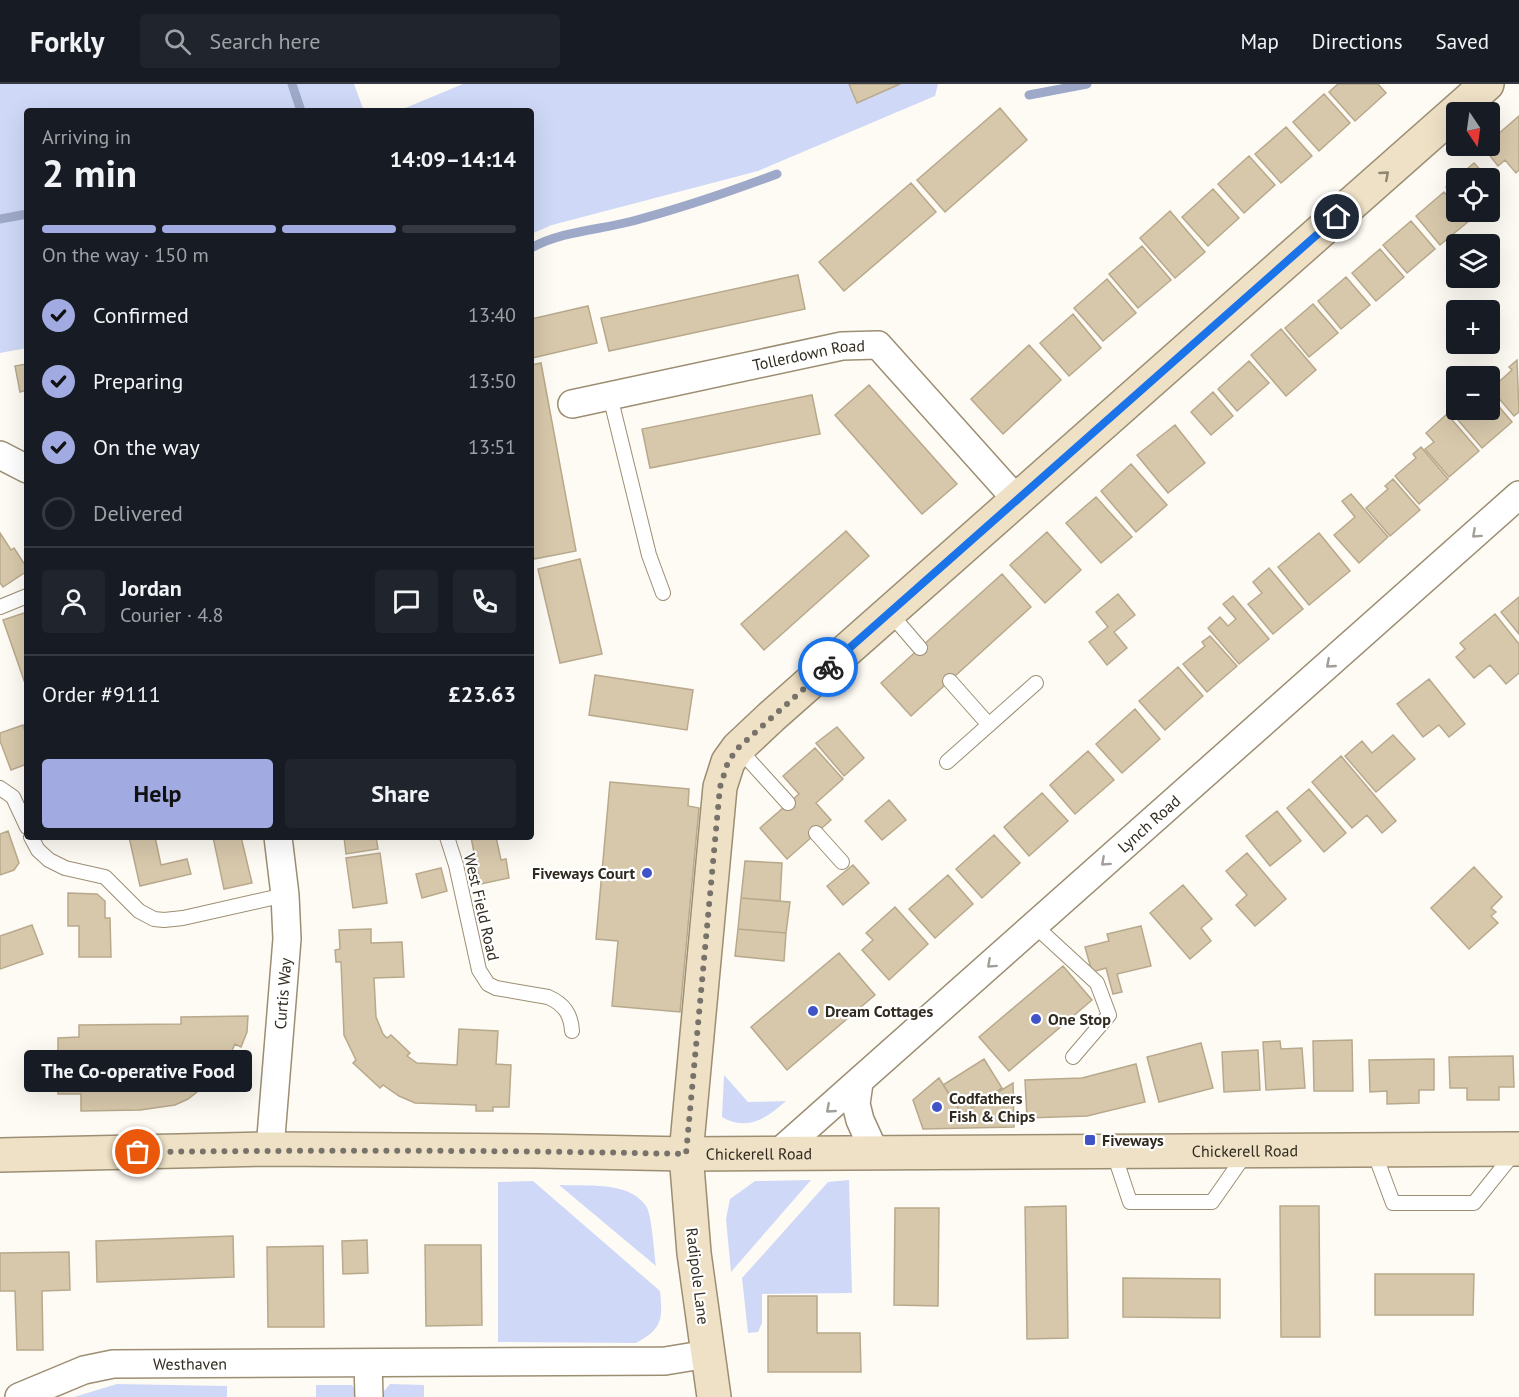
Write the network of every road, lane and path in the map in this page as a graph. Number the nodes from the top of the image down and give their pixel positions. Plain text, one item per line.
1 (1487, 84) edge
2 (610, 396) junction
3 (572, 404) dead end
4 (0, 455) edge
5 (24, 467) edge
6 (1519, 495) edge
7 (1016, 499) junction
8 (663, 593) dead end
9 (24, 597) edge
10 (0, 607) edge
11 (889, 612) junction
12 (920, 648) dead end
13 (950, 681) dead end
14 (1036, 683) dead end
15 (989, 724) junction
16 (738, 748) junction
17 (947, 762) dead end
18 (0, 788) edge
19 (788, 803) dead end
20 (24, 820) edge
21 (816, 834) dead end
22 (33, 840) edge
23 (278, 840) edge
24 (448, 840) edge
25 (842, 862) dead end
26 (285, 895) junction
27 (1034, 925) junction
28 (572, 1031) dead end
29 (1073, 1057) dead end
30 (859, 1083) junction
31 (270, 1149) junction
32 (1373, 1149) junction
33 (1518, 1149) edge
34 (1248, 1150) junction
35 (1113, 1151) junction
36 (778, 1153) junction
37 (875, 1153) junction
38 (686, 1154) junction
39 (0, 1155) edge
40 (708, 1354) junction
41 (368, 1363) junction
42 (18, 1397) edge
43 (369, 1397) edge
44 (714, 1397) edge

7 -> 1 main road
2 - 3 street, Tollerdown Road
2 - 7 street, Tollerdown Road
2 - 8 lane
4 - 5 street
6 -> 27 street, Lynch Road
7 - 11 main road
9 - 10 lane
11 - 12 lane
11 - 16 main road
13 - 15 lane
14 - 15 lane
15 - 17 lane
16 - 19 lane
16 - 38 main road, Radipole Lane
18 - 20 lane
21 - 25 lane
22 - 26 lane
23 - 26 street, Curtis Way
24 - 28 lane, West Field Road
26 - 31 street, Curtis Way
27 - 29 lane
27 -> 30 street, Lynch Road
30 -> 36 street, Lynch Road
30 - 37 street
31 - 38 main road, Chickerell Road
31 - 39 main road, Chickerell Road
32 - 33 main road, Chickerell Road
32 - 33 lane
32 - 34 main road, Chickerell Road
34 - 35 main road, Chickerell Road
34 - 35 lane
35 - 37 main road, Chickerell Road
36 - 37 main road, Chickerell Road
36 - 38 main road, Chickerell Road
38 - 40 main road, Radipole Lane
40 - 41 street, Westhaven
40 - 44 main road, Radipole Lane
41 - 42 street, Westhaven
41 - 43 street

